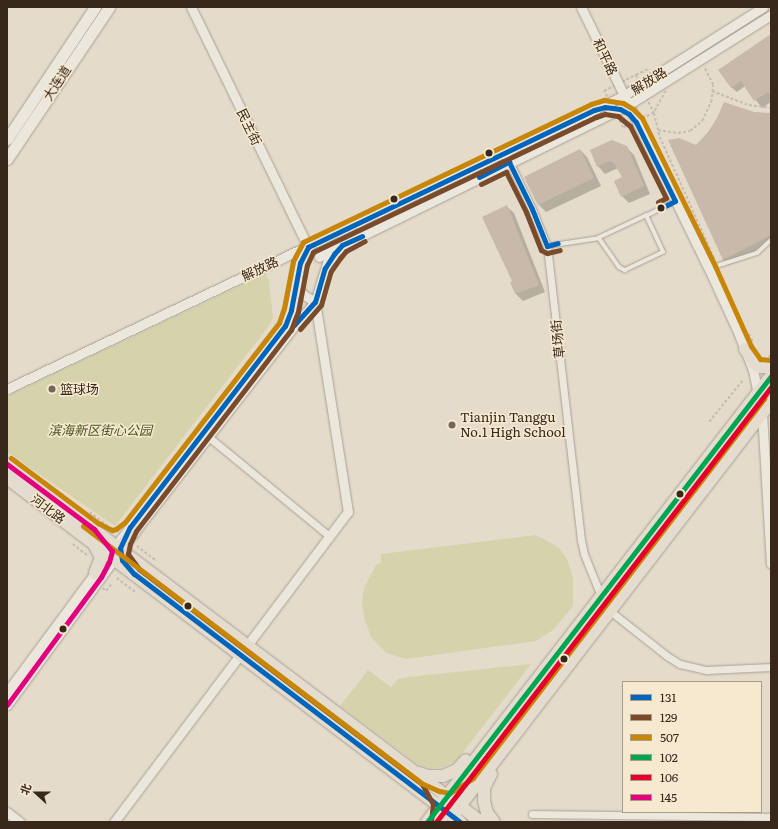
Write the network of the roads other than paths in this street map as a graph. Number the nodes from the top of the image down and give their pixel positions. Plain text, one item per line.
1 (95, 7) edge
2 (109, 7) edge
3 (191, 7) edge
4 (581, 7) edge
5 (763, 7) edge
6 (771, 15) edge
7 (623, 96) junction
8 (624, 107) junction
9 (594, 110) junction
10 (7, 139) edge
11 (505, 153) junction
12 (7, 159) edge
13 (509, 162) junction
14 (675, 201) junction
15 (646, 216) junction
16 (599, 238) junction
17 (771, 240) edge
18 (342, 245) junction
19 (547, 246) junction
20 (308, 247) junction
21 (319, 257) junction
22 (713, 267) junction
23 (296, 279) junction
24 (321, 284) junction
25 (315, 302) junction
26 (750, 348) junction
27 (767, 364) edge
28 (771, 376) edge
29 (7, 389) edge
30 (757, 392) junction
31 (771, 402) edge
32 (762, 413) junction
33 (206, 435) junction
34 (7, 464) edge
35 (7, 478) edge
36 (132, 529) junction
37 (91, 534) junction
38 (329, 536) junction
39 (116, 551) junction
40 (771, 564) edge
41 (139, 570) junction
42 (98, 575) junction
43 (601, 596) junction
44 (610, 611) junction
45 (243, 650) junction
46 (771, 667) edge
47 (7, 692) edge
48 (7, 705) edge
49 (513, 712) junction
50 (526, 722) junction
51 (404, 766) junction
52 (417, 789) junction
53 (449, 806) edge
54 (7, 812) edge
55 (532, 814) dead end
56 (771, 817) edge
57 (7, 819) edge
58 (12, 822) edge
59 (20, 822) edge
60 (114, 822) edge
61 (425, 822) edge
62 (441, 822) edge
63 (463, 822) edge
64 (480, 822) edge
65 (494, 822) edge

1 - 10 main road, 大连道
2 - 12 main road, 大连道
3 - 20 street, 民主街
4 - 7 street, 和平路
5 - 7 street, 解放路
6 - 8 street, 解放路
7 - 8 street, 和平路
7 - 9 street, 解放路
8 - 9 street
8 - 13 street, 解放路
8 - 14 street
9 - 11 street, 解放路
11 - 13 street, 草场街
11 - 20 street, 解放路
13 - 18 street, 解放路
13 - 19 street, 草场街
14 - 15 lane
14 - 22 street
15 - 16 lane
15 - 16 lane
16 - 19 lane
17 - 22 lane
18 - 21 street, 解放路
18 - 24 street
19 - 43 street, 草场街
20 - 21 street
20 - 23 street
20 - 29 street, 解放路
21 - 24 street
22 - 26 street
23 - 25 street
23 - 33 street
24 - 25 street
25 - 33 street
25 - 38 street
26 - 27 main road
26 - 30 street
28 - 30 main road
30 - 32 street
30 - 43 main road
31 - 32 main road
32 - 40 street
32 - 44 main road
33 - 36 street
33 - 38 street
34 - 37 main road, 河北路
35 - 37 main road, 河北路
36 - 37 street
36 - 39 main road
36 - 41 main road
37 - 39 main road
37 - 42 main road
38 - 45 street
39 - 41 main road
39 - 42 street
41 - 45 main road
42 - 47 street
42 - 48 street
43 - 44 street, 草场街
43 - 49 main road
44 - 46 street, 草场街
44 - 50 main road
45 - 51 main road
45 - 52 main road
45 - 60 street
49 - 51 main road
49 - 53 main road
50 - 53 main road
50 - 65 main road
51 - 53 main road
52 - 53 main road
52 - 61 main road
53 - 61 main road
53 - 62 main road
53 - 63 main road
53 - 64 main road
54 - 59 street
55 - 56 street
57 - 58 street

